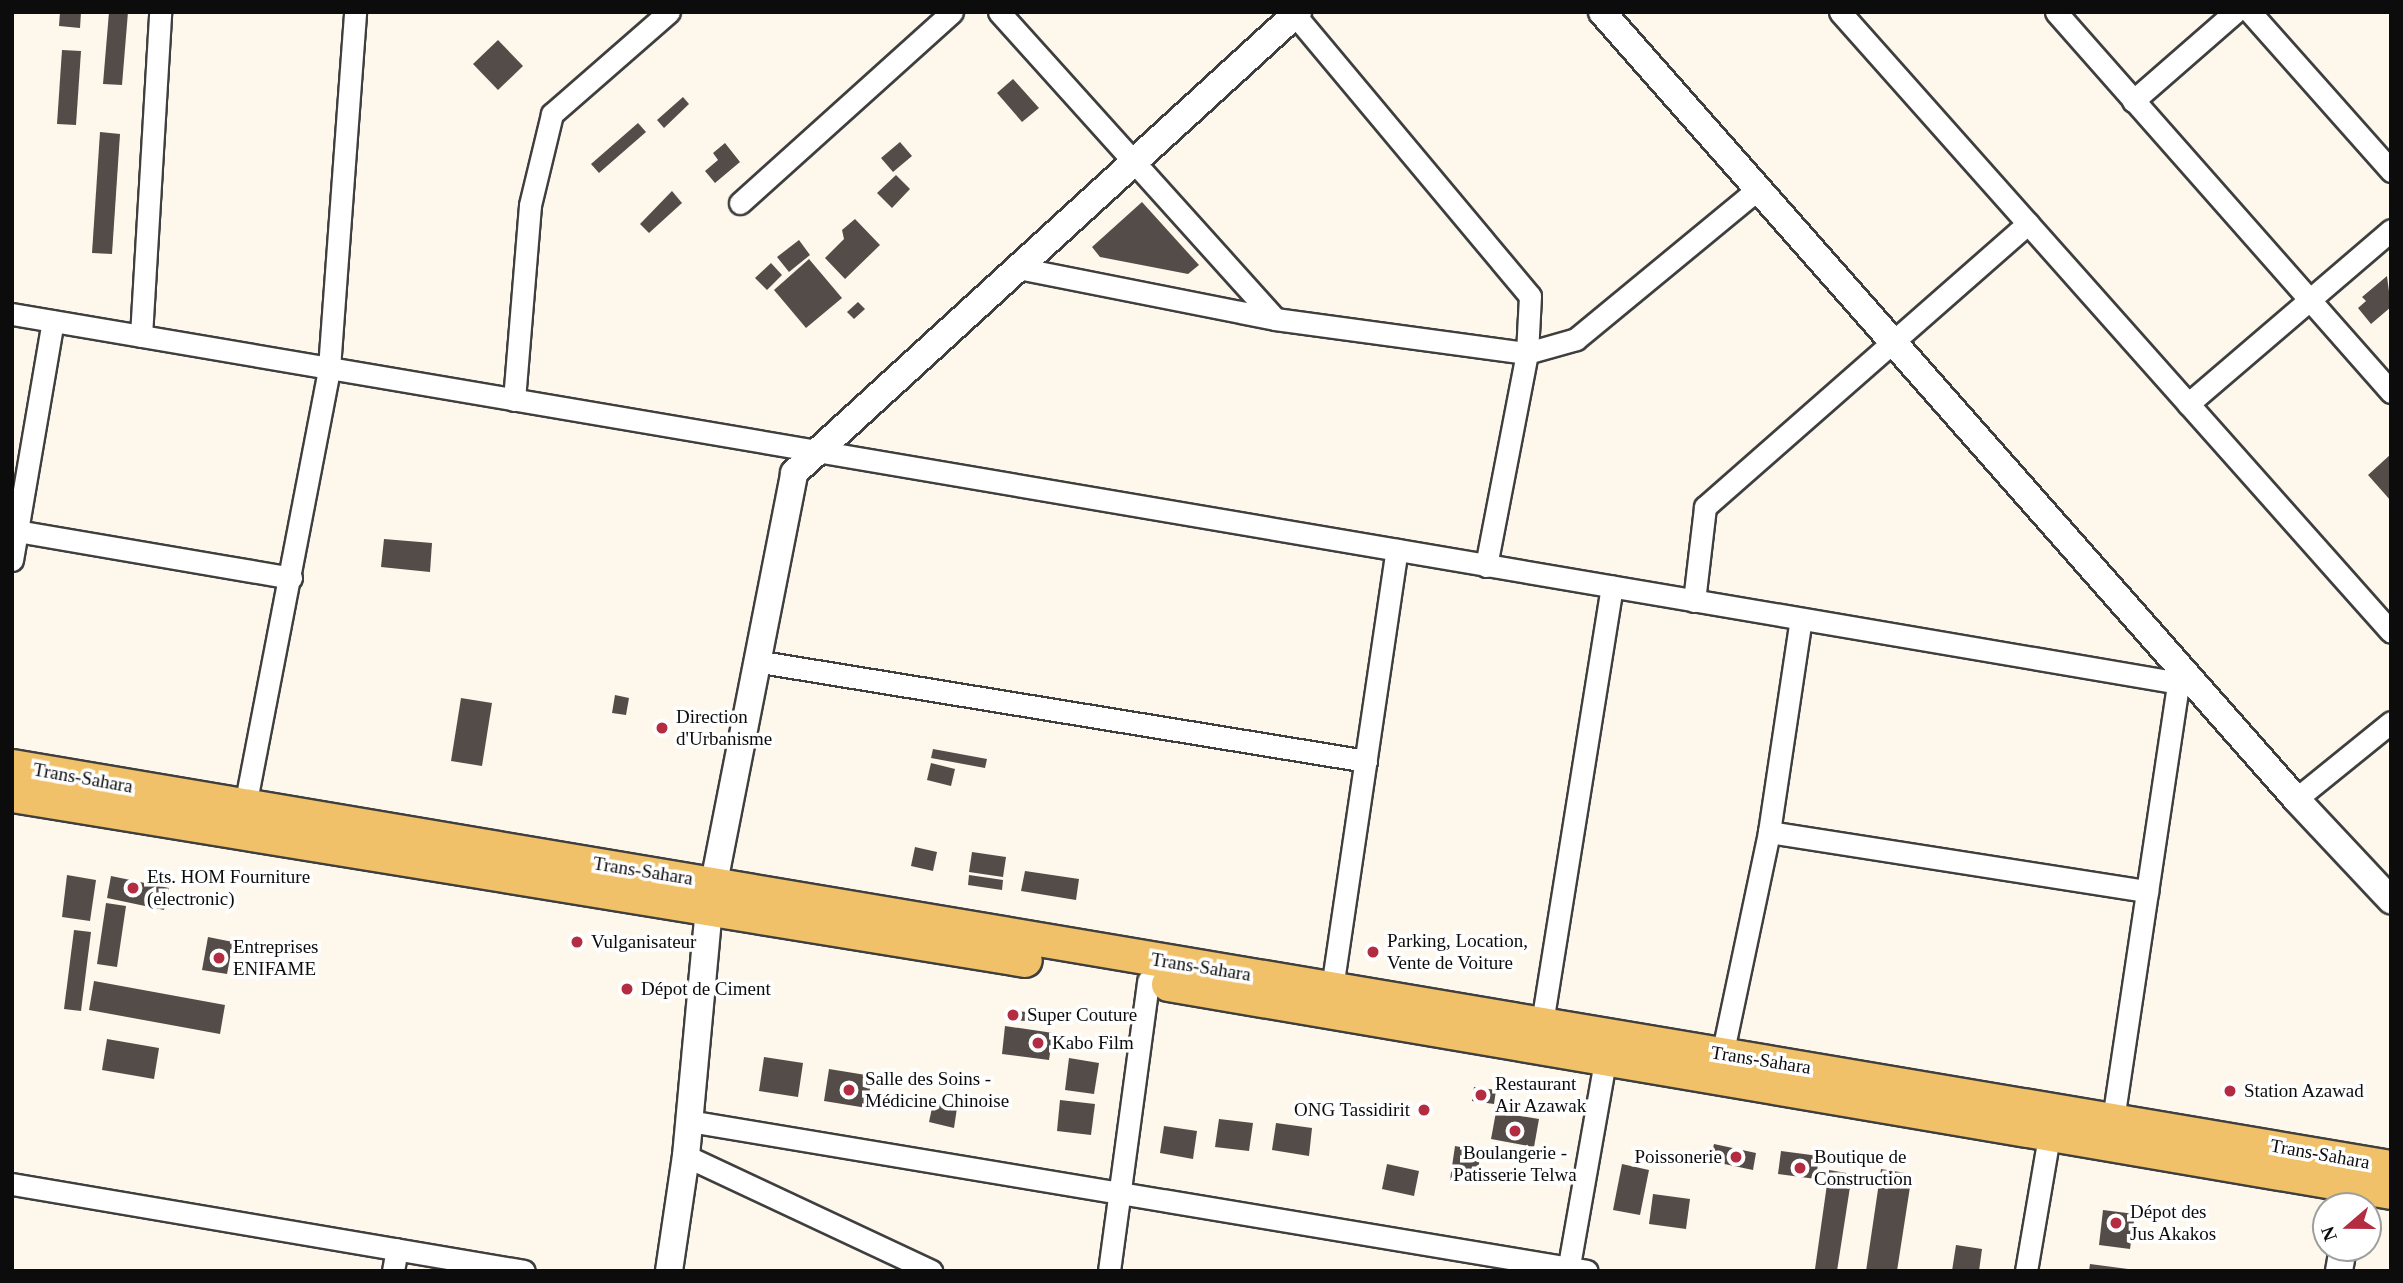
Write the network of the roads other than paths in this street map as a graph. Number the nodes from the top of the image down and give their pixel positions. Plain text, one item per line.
1 (160, 12) edge
2 (355, 12) edge
3 (669, 12) edge
4 (952, 12) edge
5 (999, 12) edge
6 (1602, 12) edge
7 (1840, 12) edge
8 (2056, 12) edge
9 (2235, 12) edge
10 (2250, 12) edge
11 (1296, 14) edge
12 (2133, 101) junction
13 (1133, 163) junction
14 (2391, 171) edge
15 (1758, 189) junction
16 (740, 203) dead end
17 (2028, 223) junction
18 (2391, 230) edge
19 (1018, 268) junction
20 (2309, 300) junction
21 (12, 314) edge
22 (1275, 319) junction
23 (53, 321) junction
24 (141, 336) junction
25 (1893, 342) junction
26 (1527, 353) junction
27 (329, 368) junction
28 (2391, 392) edge
29 (514, 400) junction
30 (2188, 404) junction
31 (817, 452) junction
32 (18, 531) junction
33 (1397, 550) junction
34 (12, 560) edge
35 (1486, 566) junction
36 (291, 578) junction
37 (1612, 587) junction
38 (1694, 601) junction
39 (1801, 619) junction
40 (2391, 632) edge
41 (755, 661) junction
42 (2180, 676) junction
43 (2391, 722) edge
44 (1367, 761) junction
45 (12, 766) edge
46 (12, 795) edge
47 (2296, 799) junction
48 (245, 806) junction
49 (1769, 832) junction
50 (2147, 891) junction
51 (712, 895) junction
52 (2391, 900) edge
53 (1148, 981) junction
54 (1332, 988) junction
55 (1542, 1023) junction
56 (1605, 1062) junction
57 (1719, 1067) junction
58 (688, 1121) junction
59 (2111, 1131) junction
60 (2049, 1137) junction
61 (686, 1156) junction
62 (2364, 1180) edge
63 (12, 1184) edge
64 (2391, 1192) edge
65 (1120, 1193) junction
66 (397, 1249) junction
67 (1574, 1270) edge
68 (393, 1271) edge
69 (524, 1271) edge
70 (670, 1271) edge
71 (931, 1271) edge
72 (1109, 1271) edge
73 (2026, 1271) edge

1 - 24 street
2 - 27 street
3 - 29 street
4 - 16 street
5 - 13 street
6 - 15 street
7 - 17 street
8 - 12 street
9 - 12 street
10 - 14 street
11 - 13 street
11 - 26 street
12 - 20 street
13 - 19 street
13 - 22 street
15 - 25 street
15 - 26 street
17 - 25 street
17 - 30 street
18 - 20 street
19 - 22 street
19 - 31 street
20 - 28 street
20 - 30 street
21 - 23 street
22 - 26 street
23 - 24 street
23 - 32 street
24 - 27 street
25 - 38 street
25 - 42 street
26 - 35 street
27 - 29 street
27 - 36 street
29 - 31 street
30 - 40 street
31 - 33 street
31 - 41 street
32 - 34 street
32 - 36 street
33 - 35 street
33 - 44 street
35 - 37 street
36 - 48 street
37 - 38 street
37 - 55 street
38 - 39 street
39 - 42 street
39 - 49 street
41 - 44 street
41 - 51 street
42 - 47 street
42 - 50 street
43 - 47 street
44 - 54 street
45 - 48 main road, Trans-Sahara
46 - 51 main road, Trans-Sahara
47 - 52 street
48 - 51 main road, Trans-Sahara
49 - 50 street
49 - 57 street
50 - 59 street
51 - 53 main road, Trans-Sahara
51 - 54 main road, Trans-Sahara
51 - 58 street
53 - 56 main road, Trans-Sahara
53 - 65 street
54 - 55 main road, Trans-Sahara
55 - 57 main road, Trans-Sahara
56 - 57 main road, Trans-Sahara
56 - 67 street
57 - 59 main road, Trans-Sahara
57 - 60 main road, Trans-Sahara
58 - 61 street
58 - 65 street
59 - 60 main road, Trans-Sahara
59 - 62 main road, Trans-Sahara
60 - 73 street
61 - 70 street
61 - 71 street
62 - 64 main road, Trans-Sahara
63 - 66 street
65 - 67 street
65 - 72 street
66 - 68 street
66 - 69 street

